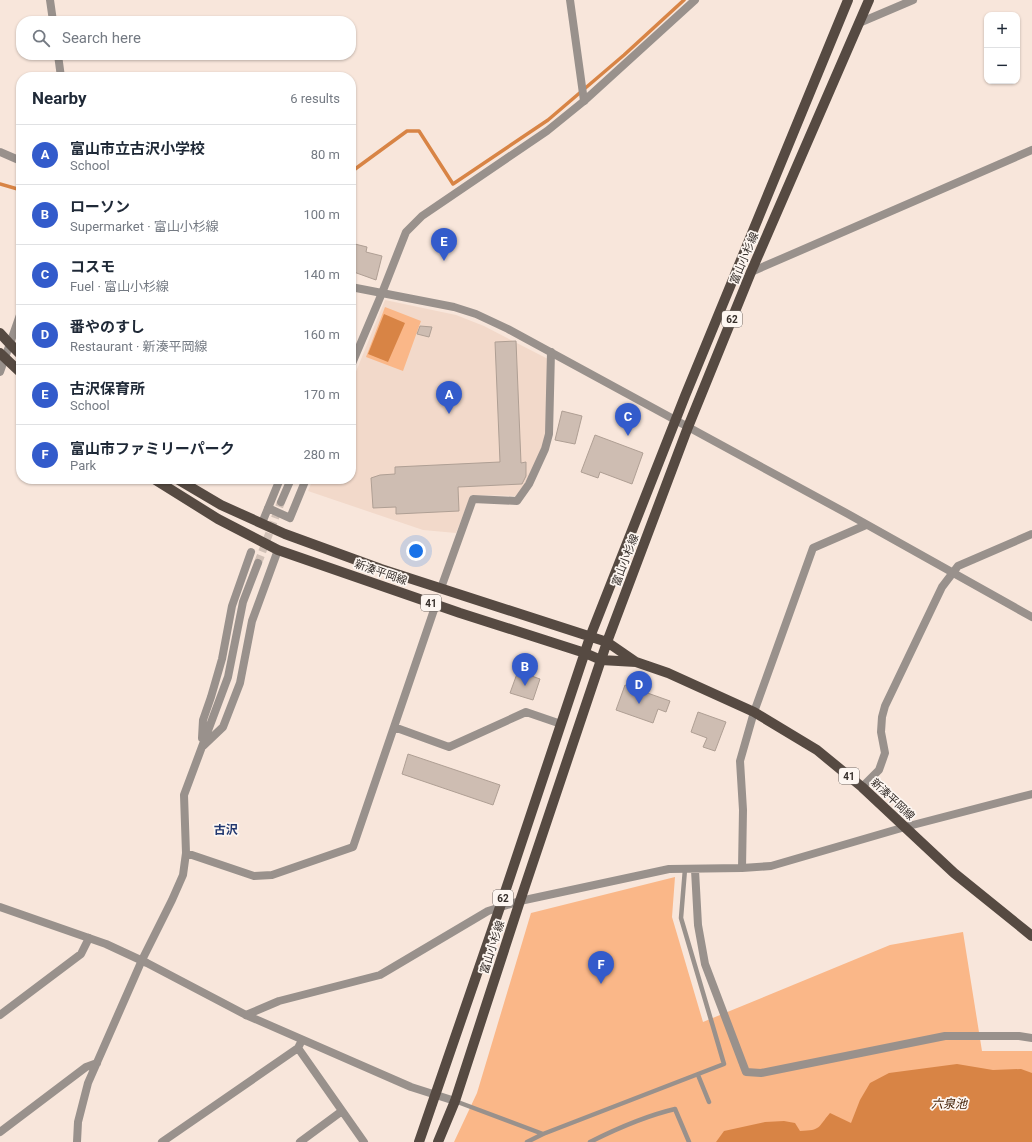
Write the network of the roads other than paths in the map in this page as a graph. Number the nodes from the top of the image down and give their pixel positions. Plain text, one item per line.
1 (50, 0) edge
2 (570, 0) edge
3 (695, 0) edge
4 (848, 0) edge
5 (869, 0) edge
6 (913, 0) edge
7 (52, 16) edge
8 (859, 23) junction
9 (59, 60) edge
10 (60, 72) edge
11 (584, 101) junction
12 (1032, 150) edge
13 (0, 152) edge
14 (16, 159) edge
15 (751, 272) junction
16 (356, 288) edge
17 (382, 293) junction
18 (16, 327) edge
19 (0, 333) edge
20 (10, 344) junction
21 (16, 350) edge
22 (551, 352) junction
23 (356, 354) edge
24 (2, 356) edge
25 (16, 369) edge
26 (0, 372) edge
27 (676, 420) junction
28 (688, 427) junction
29 (162, 484) edge
30 (185, 484) edge
31 (278, 484) edge
32 (289, 484) edge
33 (304, 484) edge
34 (281, 502) tunnel mouth
35 (268, 508) junction
36 (262, 523) junction
37 (866, 525) junction
38 (1032, 534) edge
39 (278, 550) junction
40 (251, 552) dead end
41 (258, 563) tunnel mouth
42 (952, 574) junction
43 (441, 588) junction
44 (436, 604) junction
45 (1032, 617) edge
46 (590, 637) junction
47 (607, 642) junction
48 (585, 653) junction
49 (601, 660) junction
50 (636, 662) junction
51 (754, 712) junction
52 (561, 724) junction
53 (394, 727) junction
54 (201, 748) junction
55 (862, 787) junction
56 (1032, 794) edge
57 (905, 827) junction
58 (186, 853) junction
59 (685, 868) junction
60 (742, 868) junction
61 (695, 870) junction
62 (520, 901) junction
63 (0, 907) edge
64 (500, 907) junction
65 (1032, 936) edge
66 (90, 938) junction
67 (142, 960) junction
68 (0, 1015) edge
69 (246, 1015) junction
70 (1032, 1038) edge
71 (300, 1044) junction
72 (96, 1063) junction
73 (698, 1075) junction
74 (435, 1095) junction
75 (455, 1102) junction
76 (710, 1102) dead end
77 (342, 1112) junction
78 (0, 1132) edge
79 (543, 1134) junction
80 (77, 1142) edge
81 (162, 1142) edge
82 (300, 1142) edge
83 (364, 1142) edge
84 (419, 1142) edge
85 (438, 1142) edge
86 (527, 1142) edge
87 (590, 1142) edge
88 (689, 1142) edge

1 - 7 street
2 - 11 street
3 - 11 street
4 - 27 main road, 富山小杉線 / 62
5 - 8 main road, 富山小杉線 / 62
6 - 8 street
8 - 15 main road, 富山小杉線 / 62
9 - 10 street
11 - 17 street
12 - 15 street
13 - 14 street
15 - 28 main road, 富山小杉線 / 62
16 - 17 street
17 - 22 street
17 - 23 street
18 - 20 street
19 - 20 main road
20 - 21 main road
20 - 24 street
22 - 27 street
22 - 43 street
24 - 25 main road
24 - 26 street
27 - 28 street
27 - 46 main road, 富山小杉線 / 62
28 - 37 street
28 - 47 main road, 富山小杉線 / 62
29 - 39 main road, 新湊平岡線 / 41
30 - 36 main road, 新湊平岡線 / 41
31 - 35 street
32 - 34 street
33 - 35 street
35 - 36 street
36 - 43 main road, 新湊平岡線 / 41
37 - 42 street
37 - 51 street
38 - 42 street
39 - 44 main road, 新湊平岡線 / 41
39 - 54 street
40 - 54 street
41 - 54 street
42 - 45 street
42 - 55 street
43 - 46 main road, 新湊平岡線 / 41
44 - 48 main road, 新湊平岡線 / 41
44 - 53 street
46 - 47 main road, 新湊平岡線 / 41
46 - 48 main road, 富山小杉線 / 62
47 - 49 main road, 富山小杉線 / 62
47 - 50 main road, 新湊平岡線 / 41
48 - 49 main road, 新湊平岡線 / 41
48 - 52 main road, 富山小杉線 / 62
49 - 50 main road, 新湊平岡線 / 41
49 - 62 main road, 富山小杉線 / 62
50 - 51 main road, 新湊平岡線 / 41
51 - 55 main road, 新湊平岡線 / 41
51 - 60 street
52 - 53 street
52 - 64 main road, 富山小杉線 / 62
53 - 58 street
54 - 58 street
55 - 57 main road, 新湊平岡線 / 41
56 - 57 street
57 - 60 street
57 - 65 main road, 新湊平岡線 / 41
58 - 67 street
59 - 61 street
59 - 62 street
59 - 73 lane
60 - 61 street
61 - 70 street
62 - 64 street
62 - 75 main road, 富山小杉線 / 62
63 - 66 street
64 - 69 street
64 - 74 main road, 富山小杉線 / 62
66 - 67 street
66 - 68 street
67 - 69 street
67 - 72 street
69 - 71 street
71 - 74 street
71 - 77 street
71 - 81 street
72 - 78 street
72 - 80 street
73 - 76 lane
73 - 79 lane
74 - 75 street
74 - 84 main road, 富山小杉線 / 62
75 - 79 lane
75 - 85 main road, 富山小杉線 / 62
77 - 82 street
77 - 83 street
79 - 86 lane
87 - 88 lane

